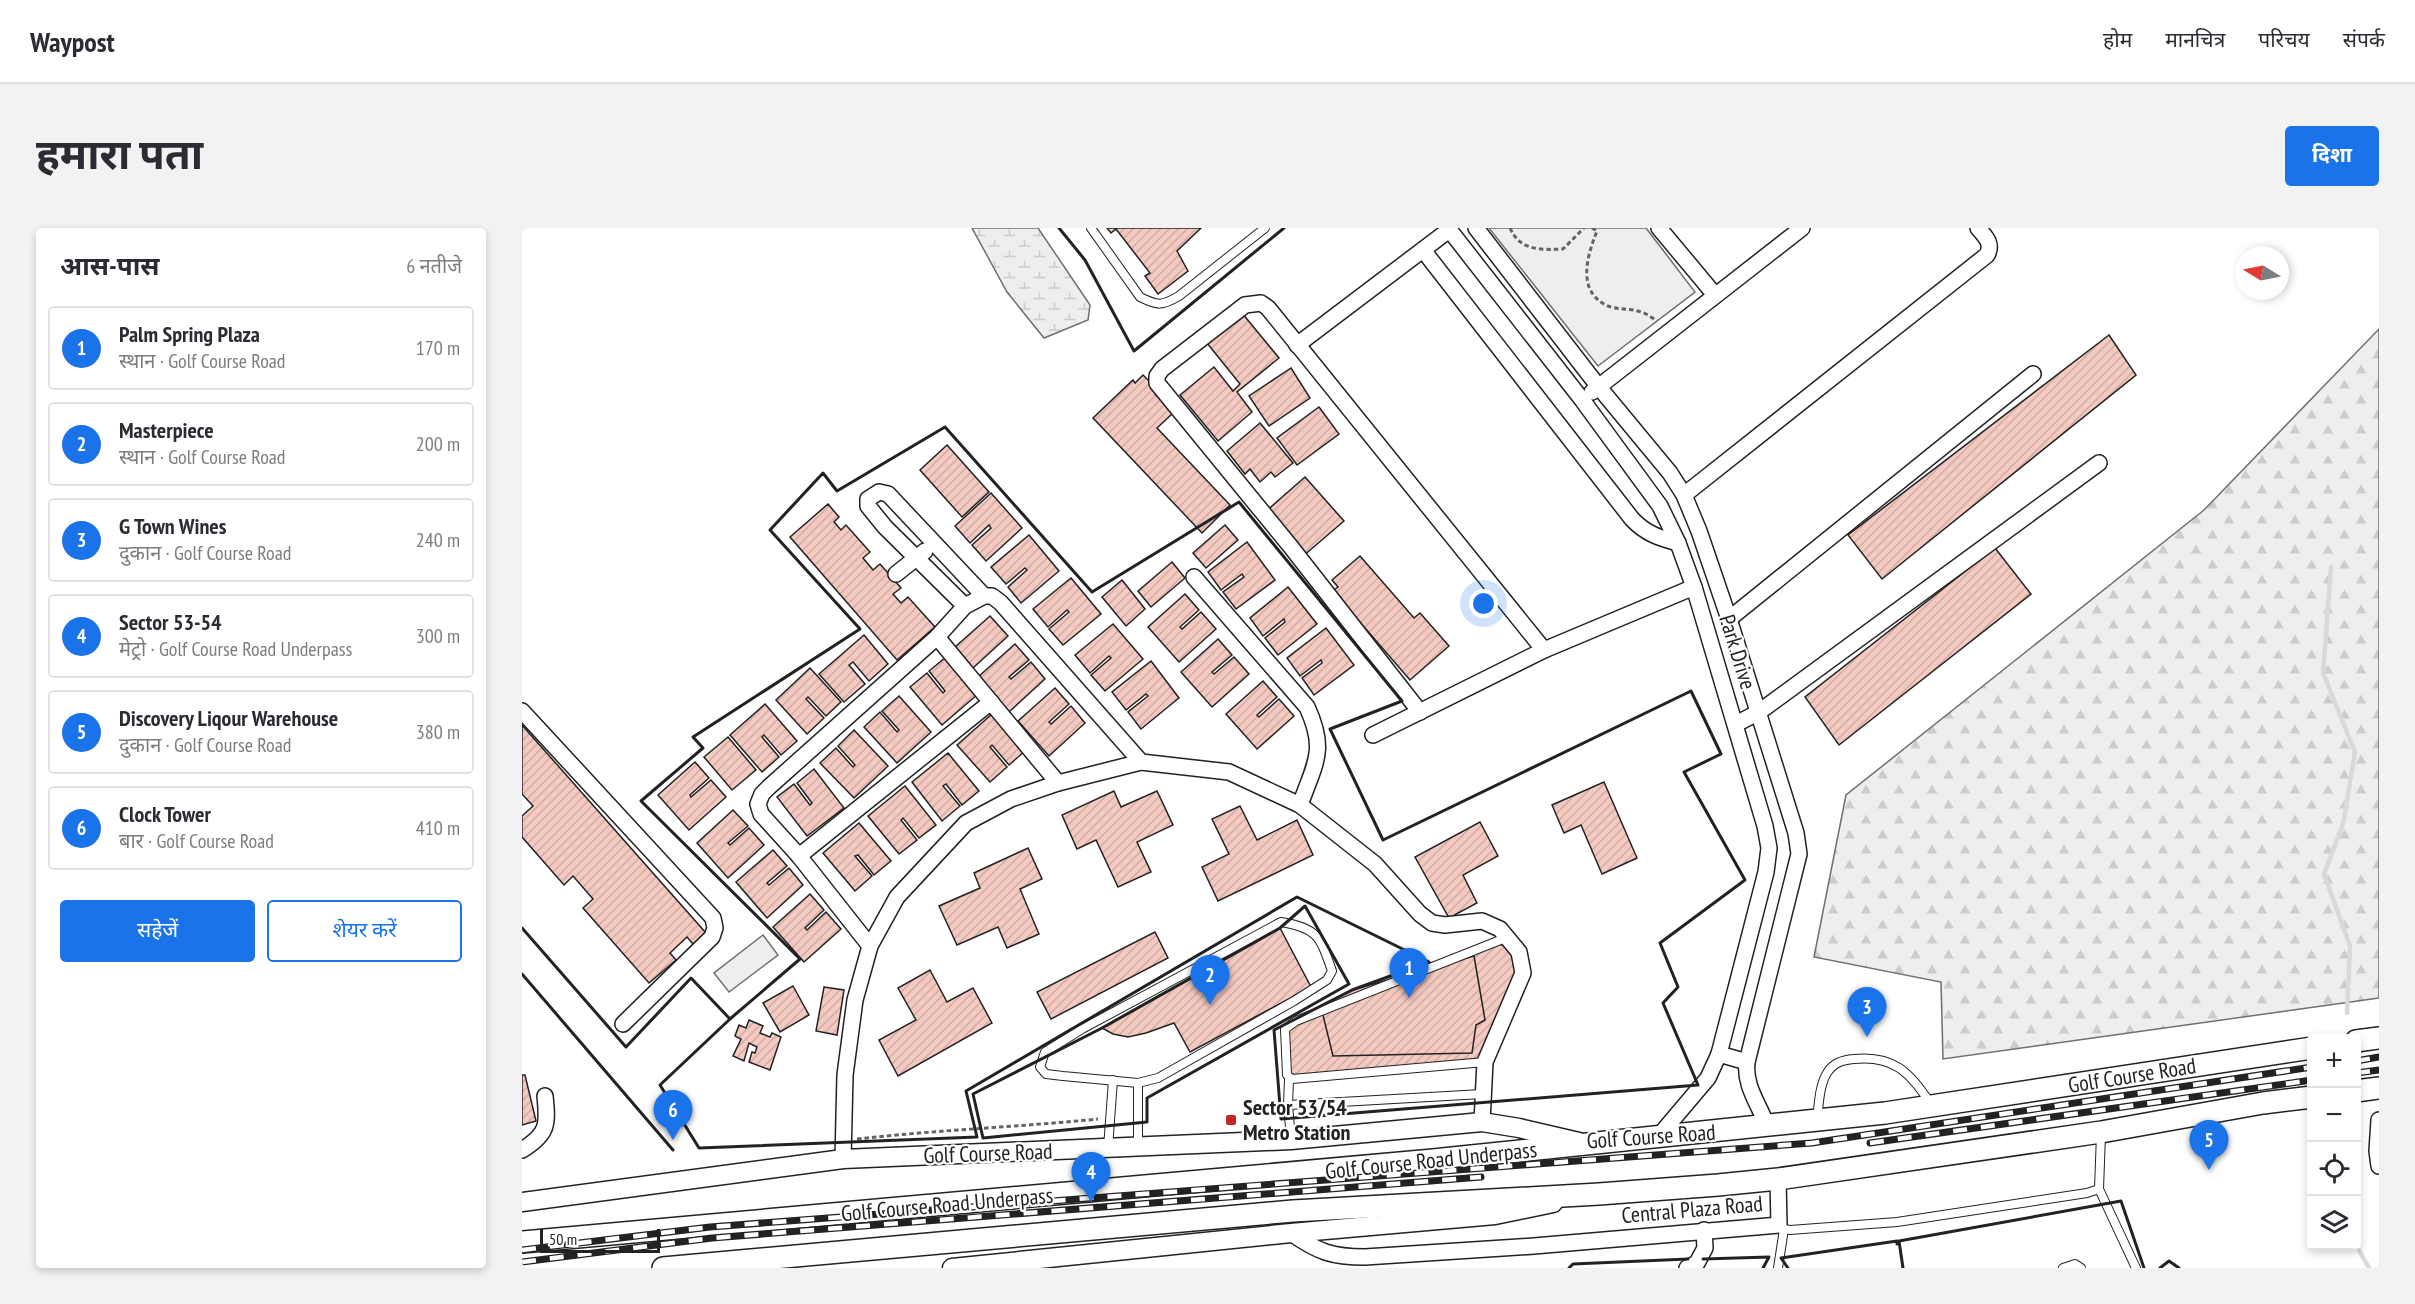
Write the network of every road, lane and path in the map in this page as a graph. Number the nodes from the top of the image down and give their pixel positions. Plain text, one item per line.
1 (1091, 228) edge
2 (1264, 228) edge
3 (1476, 228) edge
4 (1510, 228) edge
5 (1584, 228) edge
6 (1592, 228) edge
7 (1659, 228) edge
8 (1802, 228) edge
9 (1978, 228) edge
10 (1448, 229) edge
11 (1423, 250) junction
12 (1715, 295) junction
13 (1657, 321) dead end
14 (1297, 345) junction
15 (2033, 374) dead end
16 (1598, 386) junction
17 (1583, 401) junction
18 (2099, 464) dead end
19 (1684, 495) junction
20 (902, 510) junction
21 (885, 527) junction
22 (1678, 543) junction
23 (934, 544) junction
24 (917, 557) junction
25 (896, 574) dead end
26 (1194, 577) dead end
27 (1694, 587) junction
28 (984, 596) junction
29 (965, 606) junction
30 (1729, 619) junction
31 (937, 637) junction
32 (1544, 650) junction
33 (991, 702) junction
34 (522, 711) edge
35 (1420, 712) junction
36 (1759, 712) junction
37 (1736, 724) junction
38 (1373, 735) dead end
39 (1141, 762) junction
40 (1058, 783) junction
41 (1300, 804) junction
42 (799, 856) junction
43 (1508, 937) junction
44 (870, 946) junction
45 (622, 1024) dead end
46 (2379, 1038) edge
47 (2361, 1040) edge
48 (2307, 1049) edge
49 (1719, 1054) junction
50 (1485, 1062) junction
51 (1747, 1062) junction
52 (1289, 1079) junction
53 (1113, 1080) junction
54 (1138, 1083) junction
55 (2379, 1088) edge
56 (2361, 1090) edge
57 (1482, 1094) junction
58 (545, 1096) dead end
59 (2307, 1098) edge
60 (1288, 1105) junction
61 (1932, 1106) junction
62 (1110, 1117) junction
63 (1817, 1120) junction
64 (2379, 1120) edge
65 (1482, 1122) junction
66 (1767, 1126) junction
67 (2101, 1132) junction
68 (1658, 1137) junction
69 (1291, 1140) junction
70 (1587, 1144) junction
71 (1138, 1147) junction
72 (1108, 1148) junction
73 (522, 1150) edge
74 (843, 1150) junction
75 (2379, 1166) edge
76 (1778, 1179) junction
77 (2099, 1189) junction
78 (1599, 1194) junction
79 (522, 1202) edge
80 (1781, 1227) junction
81 (1700, 1231) junction
82 (1291, 1233) junction
83 (522, 1242) edge
84 (1022, 1264) edge
85 (1689, 1266) edge
86 (663, 1268) edge
87 (952, 1268) edge
88 (957, 1268) edge
89 (1778, 1268) edge
90 (2063, 1268) edge
91 (2081, 1268) edge
92 (2136, 1268) edge

1 - 2 lane
3 - 16 street, Park Drive
4 - 5 path
6 - 13 path
7 - 12 street
8 - 12 street
9 - 19 street
10 - 11 street
10 - 17 street, Park Drive
11 - 14 street
11 - 22 street
12 - 16 street
14 - 32 street
14 - 35 street
15 - 30 street
16 - 17 street
16 - 19 street, Park Drive
17 - 22 street, Park Drive
18 - 36 street
19 - 30 street, Park Drive
20 - 21 street
20 - 21 street
20 - 23 street
21 - 24 street
22 - 27 street, Park Drive
23 - 24 street
23 - 28 street
24 - 25 street
24 - 29 street
26 - 41 street
27 - 32 street
27 - 37 street, Park Drive
28 - 29 street
28 - 39 street
29 - 31 street
30 - 36 street, Park Drive
31 - 33 street
31 - 42 street
32 - 35 street
33 - 40 street
33 - 42 street
34 - 45 street
35 - 38 street
36 - 37 street
36 - 51 street, Park Drive
37 - 49 street, Park Drive
39 - 40 street
39 - 41 street
40 - 44 street
41 - 43 street
42 - 44 street
43 - 50 street
43 - 52 lane
44 - 74 street
46 - 47 main road
48 - 61 main road, Golf Course Road
49 - 51 street
49 - 68 street, Park Drive
50 - 52 lane
50 - 57 street
51 - 66 street, Park Drive
52 - 60 lane
53 - 54 lane
53 - 54 lane
53 - 62 lane
54 - 71 lane
55 - 56 main road
57 - 60 lane
57 - 65 street
58 - 73 street
59 - 67 main road
60 - 69 lane
61 - 63 main road, Golf Course Road
61 - 63 lane
62 - 72 lane
62 - 74 path
63 - 66 main road, Golf Course Road
64 - 75 street
65 - 69 street, Golf Course Road
65 - 70 street, Golf Course Road
66 - 68 main road, Golf Course Road
67 - 76 main road
67 - 77 lane
68 - 70 main road, Golf Course Road
69 - 71 street, Golf Course Road
70 - 83 main road, Golf Course Road Underpass
71 - 72 street, Golf Course Road
72 - 74 street, Golf Course Road
74 - 79 street, Golf Course Road
76 - 78 main road
76 - 80 street
77 - 80 lane, Central Plaza Road
77 - 92 lane
78 - 82 street
78 - 86 main road, Golf Course Road Underpass
80 - 81 street, Central Plaza Road
80 - 89 lane
81 - 82 street, Central Plaza Road
81 - 85 street
82 - 84 street
84 - 88 street
87 - 88 street
90 - 91 lane

